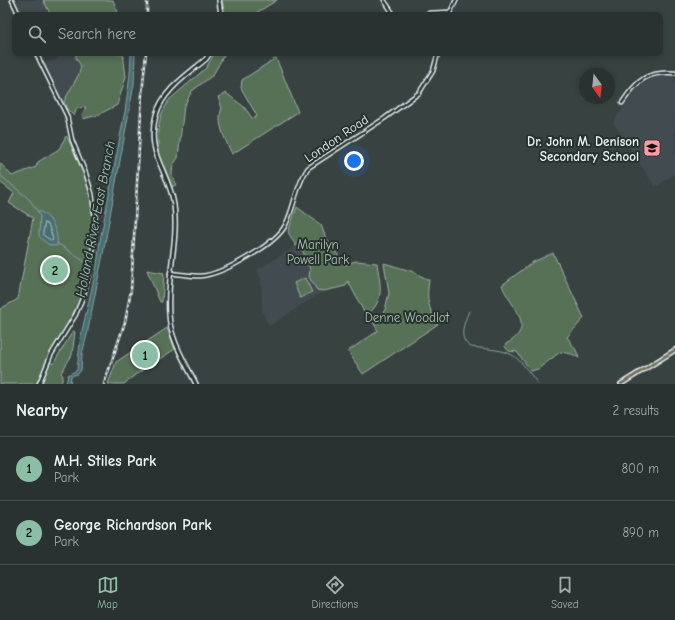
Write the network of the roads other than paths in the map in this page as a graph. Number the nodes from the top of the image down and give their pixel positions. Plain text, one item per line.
1 (12, 0) edge
2 (219, 0) edge
3 (384, 0) edge
4 (456, 0) edge
5 (18, 12) edge
6 (221, 12) edge
7 (392, 12) edge
8 (450, 12) edge
9 (37, 56) edge
10 (208, 56) edge
11 (437, 56) edge
12 (675, 73) edge
13 (622, 103) dead end
14 (170, 273) junction
15 (675, 350) edge
16 (39, 384) edge
17 (196, 384) edge
18 (621, 384) edge

1 - 5 street
2 - 6 main road
3 - 7 street
4 - 8 street
9 - 16 street
10 - 14 main road
11 - 14 street, London Road
12 - 13 street
14 - 17 main road
15 - 18 main road

